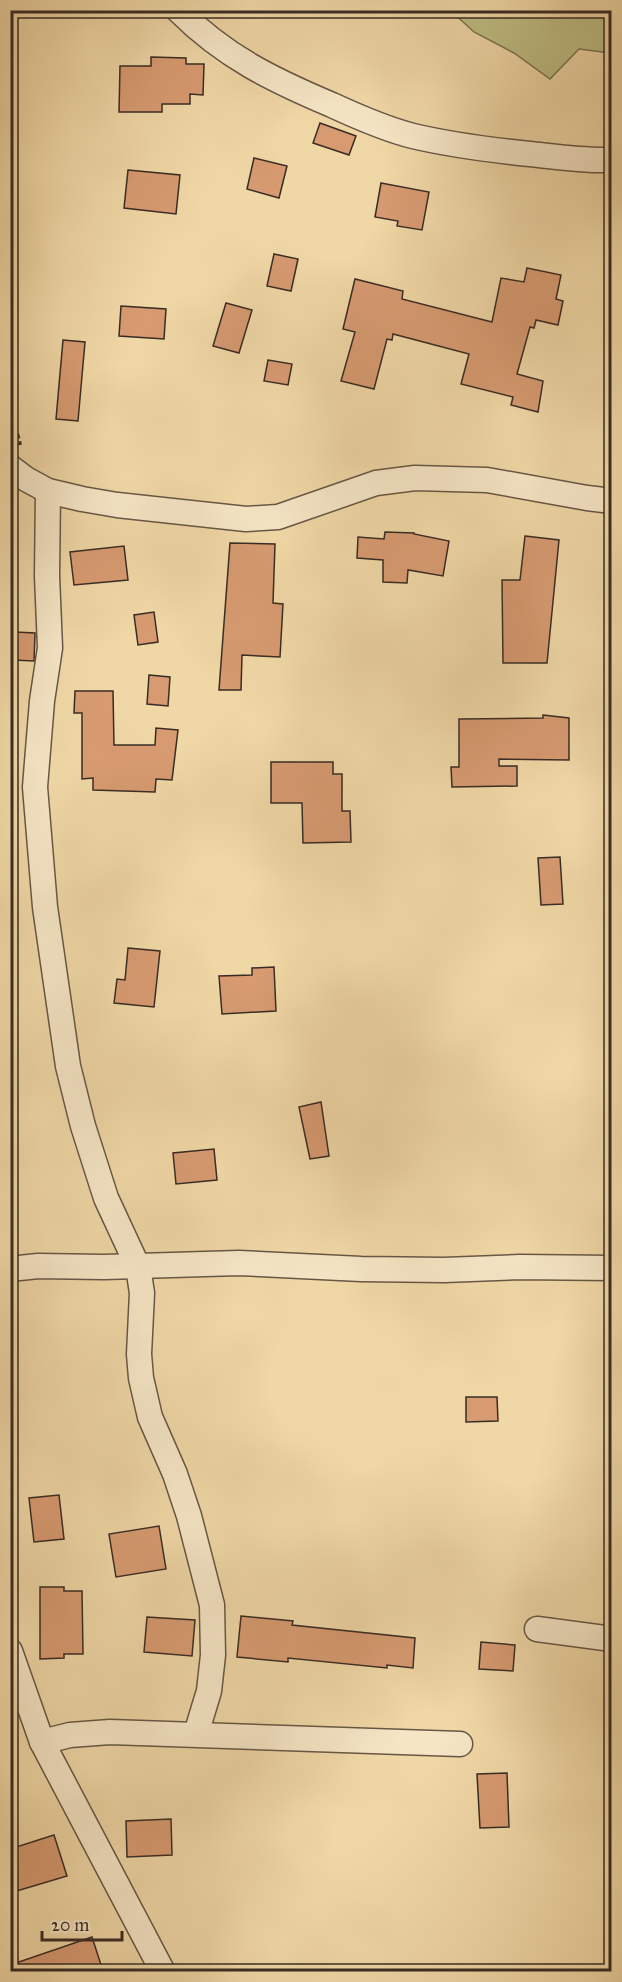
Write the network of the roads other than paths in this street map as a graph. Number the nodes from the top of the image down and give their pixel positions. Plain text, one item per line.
1 (178, 10) edge
2 (612, 160) edge
3 (10, 467) edge
4 (48, 491) junction
5 (612, 501) edge
6 (138, 1267) junction
7 (612, 1268) edge
8 (10, 1269) edge
9 (537, 1629) dead end
10 (612, 1639) edge
11 (10, 1651) edge
12 (196, 1734) junction
13 (42, 1742) junction
14 (460, 1744) dead end
15 (163, 1971) edge

1 - 2 street
3 - 4 street
4 - 5 street
4 - 6 street
6 - 7 street
6 - 8 street
6 - 12 street
9 - 10 street
11 - 13 street
12 - 13 street
12 - 14 street
13 - 15 street

